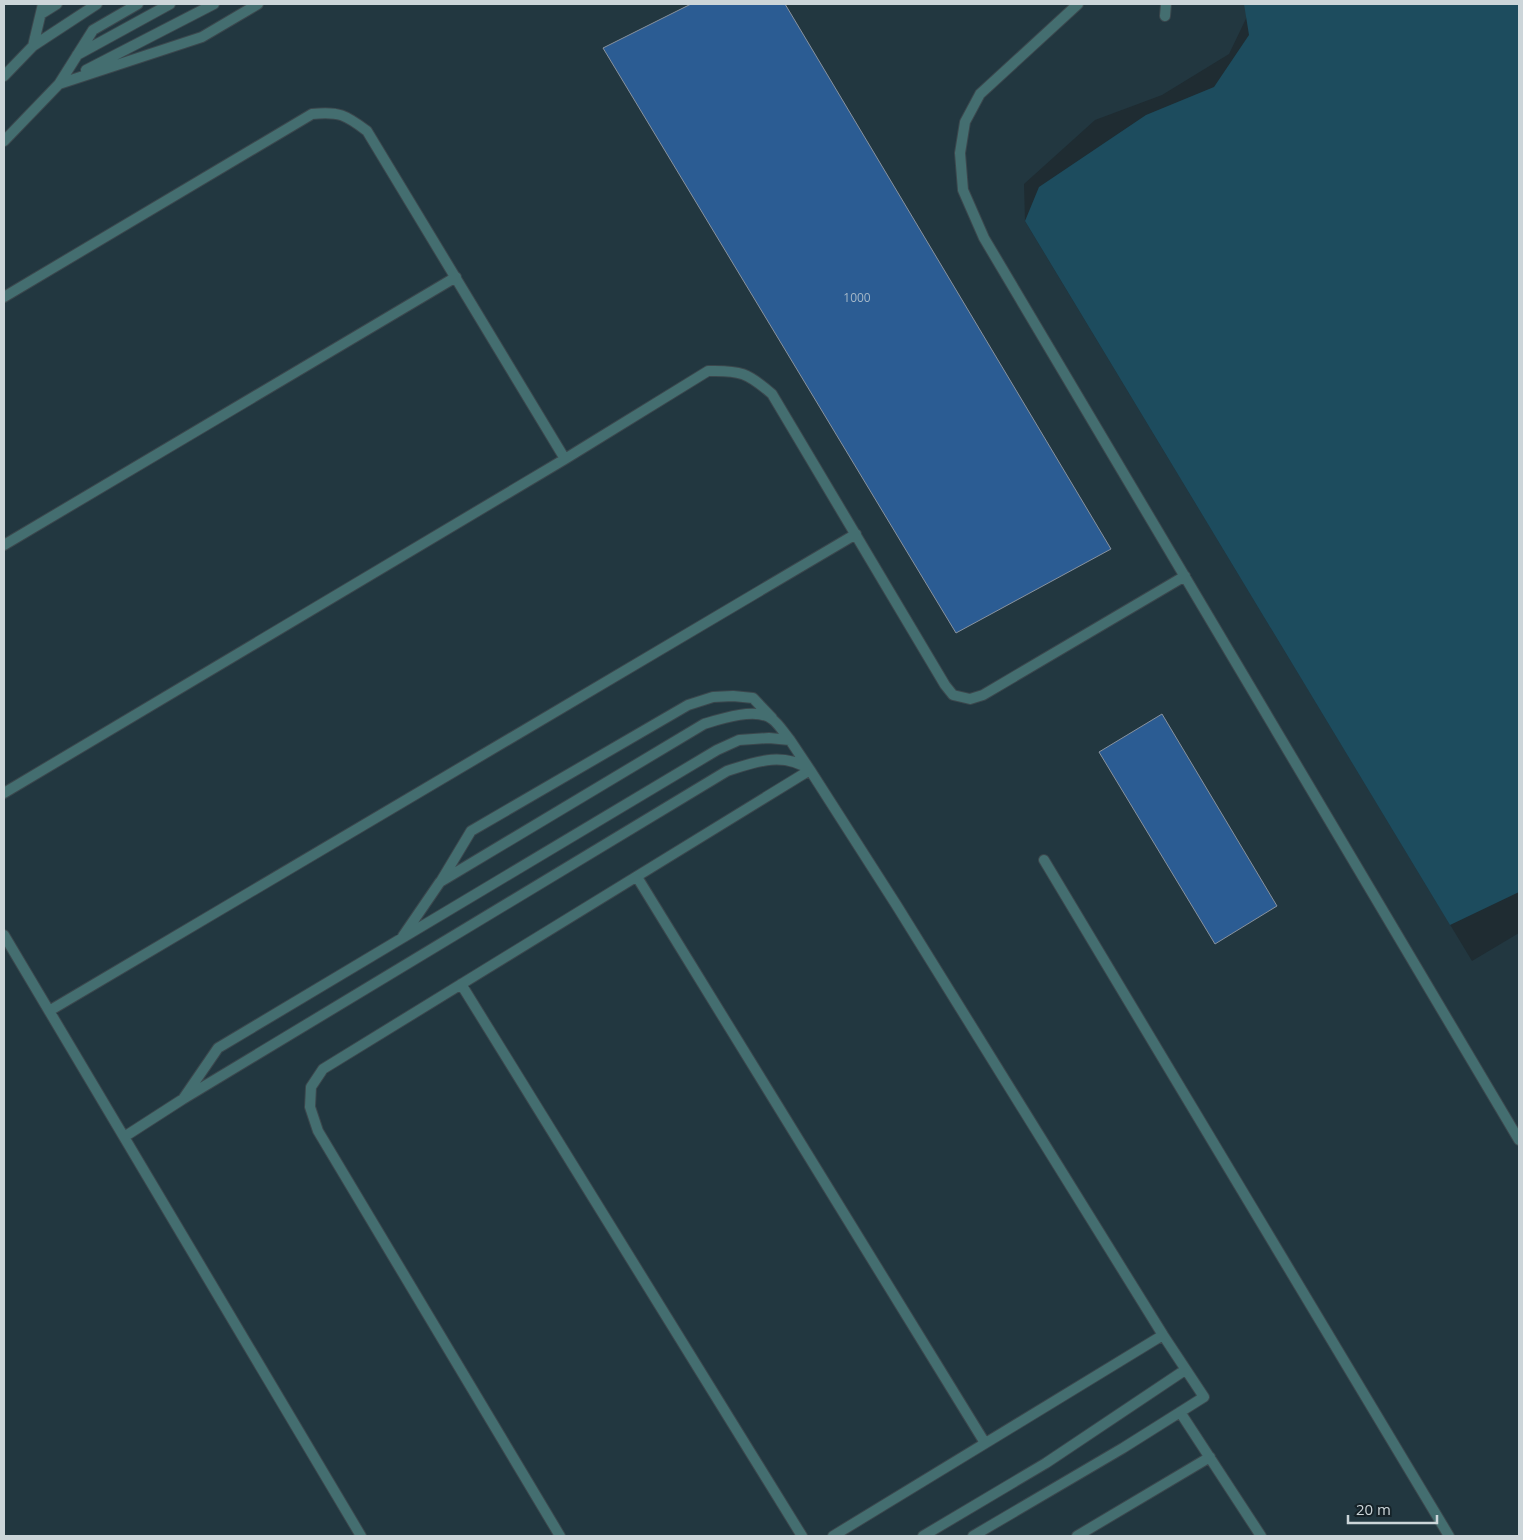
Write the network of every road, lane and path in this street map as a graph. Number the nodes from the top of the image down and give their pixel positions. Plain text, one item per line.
1 (43, 4) edge
2 (57, 4) edge
3 (97, 4) edge
4 (138, 4) edge
5 (170, 4) edge
6 (214, 4) edge
7 (258, 4) edge
8 (1078, 4) edge
9 (1166, 4) edge
10 (41, 14) junction
11 (1165, 16) dead end
12 (33, 46) junction
13 (77, 56) junction
14 (4, 76) edge
15 (59, 84) junction
16 (4, 141) edge
17 (456, 277) junction
18 (4, 297) edge
19 (565, 459) junction
20 (856, 534) junction
21 (4, 545) edge
22 (1185, 576) junction
23 (772, 718) junction
24 (790, 740) junction
25 (810, 770) junction
26 (4, 793) edge
27 (1044, 860) dead end
28 (637, 877) junction
29 (440, 882) junction
30 (4, 935) edge
31 (401, 939) junction
32 (462, 984) junction
33 (49, 1011) junction
34 (183, 1099) junction
35 (124, 1138) junction
36 (1519, 1140) edge
37 (1163, 1335) junction
38 (1185, 1370) junction
39 (1180, 1412) junction
40 (985, 1443) junction
41 (1210, 1457) junction
42 (361, 1536) edge
43 (560, 1536) edge
44 (802, 1536) edge
45 (833, 1536) edge
46 (923, 1536) edge
47 (973, 1536) edge
48 (1077, 1536) edge
49 (1261, 1536) edge
50 (1449, 1536) edge

1 - 10 lane
2 - 10 lane
3 - 12 lane
4 - 13 lane
5 - 13 lane
6 - 15 lane
7 - 15 lane
8 - 22 lane
9 - 11 lane
10 - 12 lane
12 - 14 lane
13 - 15 lane
15 - 16 lane
17 - 18 lane
17 - 19 lane
17 - 21 lane
19 - 20 lane
19 - 26 lane
20 - 22 lane
20 - 33 lane
22 - 36 lane
23 - 24 lane
23 - 29 lane
23 - 29 lane
24 - 25 lane
24 - 31 lane
25 - 28 lane
25 - 34 lane
25 - 37 lane
27 - 50 lane
28 - 32 lane
28 - 40 lane
29 - 31 lane
30 - 33 lane
31 - 34 lane
32 - 43 lane
32 - 44 lane
33 - 35 lane
34 - 35 lane
35 - 42 lane
37 - 38 lane
37 - 40 lane
38 - 39 lane
38 - 46 lane
39 - 41 lane
39 - 47 lane
40 - 45 lane
41 - 48 lane
41 - 49 lane

